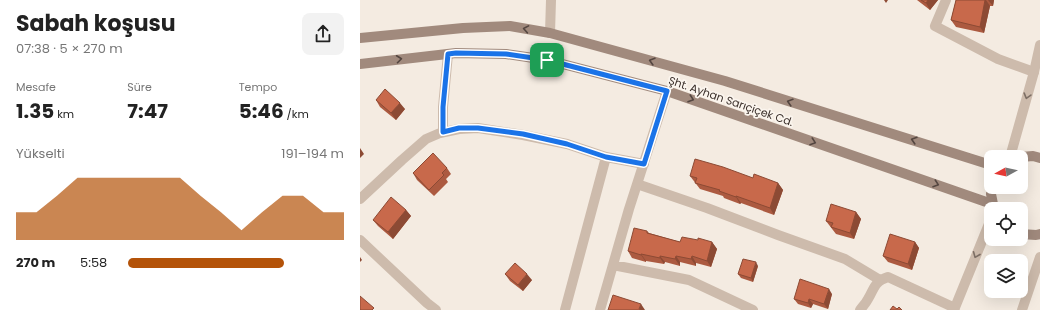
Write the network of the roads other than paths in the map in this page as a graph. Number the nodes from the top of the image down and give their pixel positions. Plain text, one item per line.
1 (551, 0) edge
2 (946, 0) edge
3 (550, 33) junction
4 (360, 38) edge
5 (1040, 45) edge
6 (448, 54) junction
7 (360, 64) edge
8 (1034, 72) junction
9 (667, 91) junction
10 (443, 132) junction
11 (1012, 150) edge
12 (1028, 156) edge
13 (606, 157) junction
14 (1040, 158) edge
15 (984, 163) edge
16 (644, 164) junction
17 (637, 184) junction
18 (360, 199) edge
19 (984, 203) edge
20 (1028, 234) edge
21 (1040, 234) edge
22 (984, 236) edge
23 (360, 240) edge
24 (1040, 257) edge
25 (613, 265) junction
26 (880, 280) junction
27 (427, 303) junction
28 (955, 309) edge
29 (419, 310) edge
30 (436, 310) edge
31 (565, 310) edge
32 (600, 310) edge
33 (753, 310) edge
34 (860, 310) edge
35 (1022, 310) edge

1 - 3 street
2 - 8 street
3 -> 4 main road, Şht. Ayhan Sarıçiçek Cd.
15 -> 3 main road, Şht. Ayhan Sarıçiçek Cd.
5 - 8 street
7 -> 6 main road, Şht. Ayhan Sarıçiçek Cd.
6 - 9 main road, Şht. Ayhan Sarıçiçek Cd.
6 - 10 street
8 -> 11 street
9 - 16 street
9 -> 19 main road, Şht. Ayhan Sarıçiçek Cd.
10 - 13 street
10 - 18 street
12 - 14 main road
13 - 16 street
13 - 31 street
16 - 17 street
17 - 25 street
17 - 26 street
20 - 21 main road
22 -> 28 street
23 - 27 street
24 - 35 street
25 - 32 street
25 - 33 street
26 - 28 street
26 - 34 street
27 - 29 street
27 - 30 street

